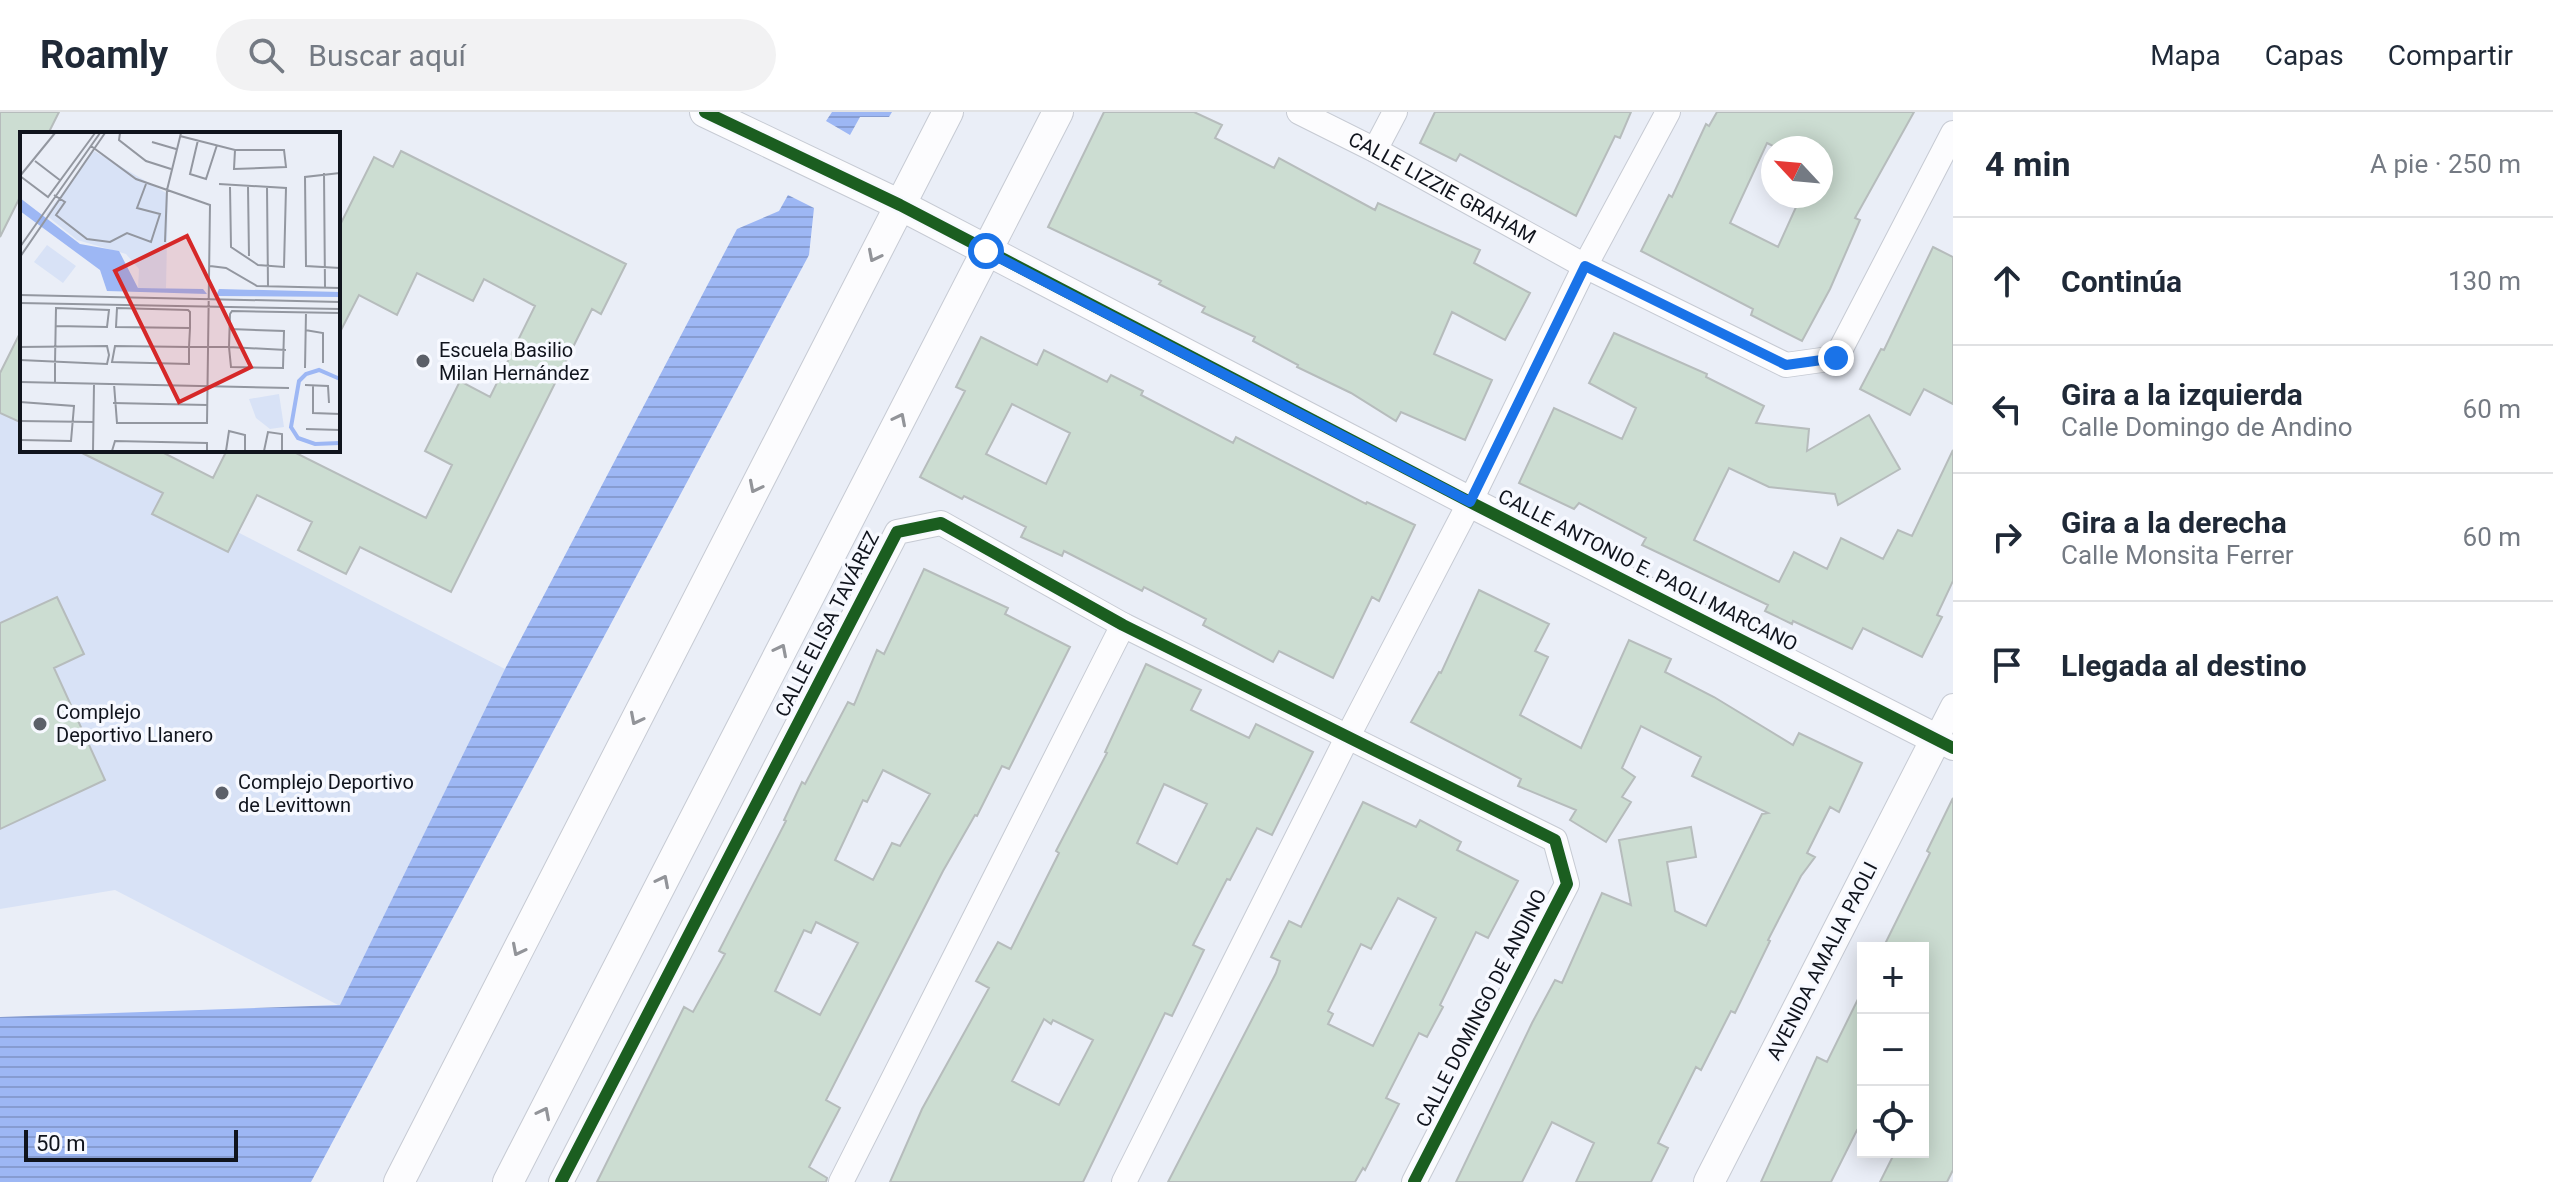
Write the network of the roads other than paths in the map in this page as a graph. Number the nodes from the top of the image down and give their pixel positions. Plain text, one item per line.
1 (705, 112) edge
2 (948, 112) edge
3 (1058, 112) edge
4 (1299, 112) edge
5 (1395, 112) edge
6 (1668, 112) edge
7 (1953, 133) edge
8 (1375, 150) junction
9 (900, 205) junction
10 (986, 251) junction
11 (1585, 266) junction
12 (1470, 502) junction
13 (1123, 625) junction
14 (1953, 706) edge
15 (1348, 736) junction
16 (1944, 744) edge
17 (399, 1182) edge
18 (508, 1182) edge
19 (561, 1182) edge
20 (841, 1182) edge
21 (1124, 1182) edge
22 (1414, 1182) edge
23 (1709, 1182) edge

1 - 9 street, CALLE ANTONIO E. PAOLI MARCANO
2 - 9 street
3 - 10 street
4 - 8 street, CALLE LIZZIE GRAHAM
5 - 8 street
6 - 11 street
7 - 11 street, CALLE LIZZIE GRAHAM
8 - 11 street, CALLE LIZZIE GRAHAM
9 - 10 street, CALLE ANTONIO E. PAOLI MARCANO
9 -> 17 street
10 - 12 street, CALLE ANTONIO E. PAOLI MARCANO
18 -> 10 street
11 - 12 street
12 - 15 street
12 - 16 street, CALLE ANTONIO E. PAOLI MARCANO
13 - 15 street, CALLE ELISA TAVÁREZ
13 - 19 street, CALLE ELISA TAVÁREZ
13 - 20 street
14 - 16 street
15 - 21 street
15 - 22 street, CALLE DOMINGO DE ANDINO
16 - 23 street, AVENIDA AMALIA PAOLI

